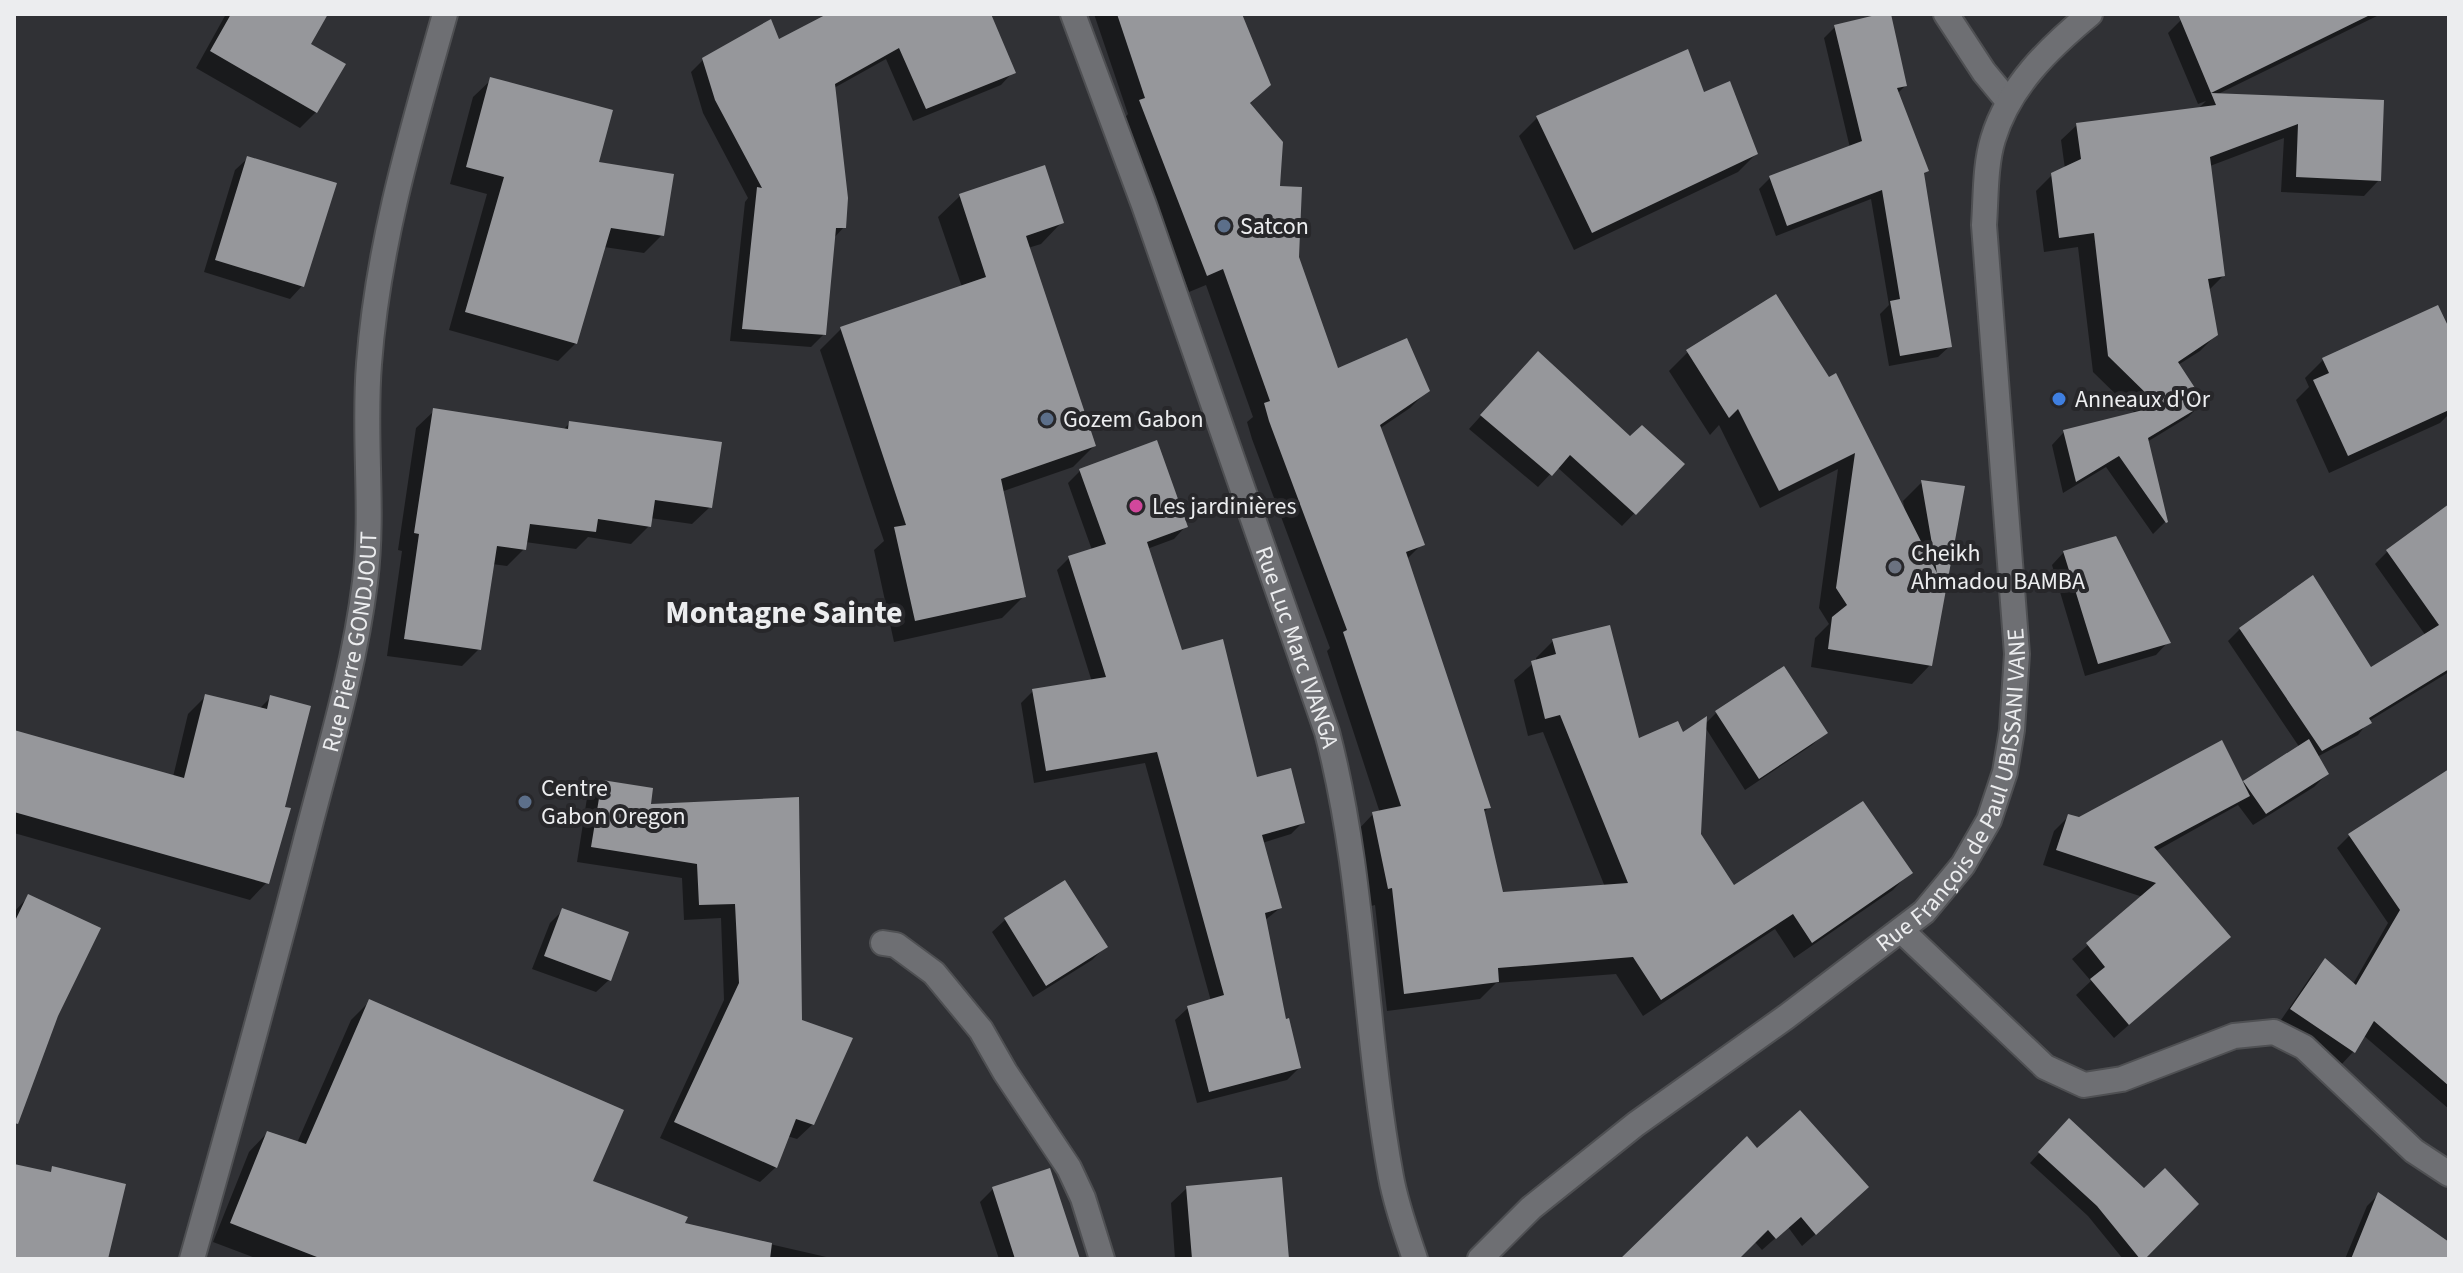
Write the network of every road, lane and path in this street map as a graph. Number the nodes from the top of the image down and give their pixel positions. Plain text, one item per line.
1 (445, 14) edge
2 (1073, 14) edge
3 (1946, 14) edge
4 (2090, 14) edge
5 (2008, 101) junction
6 (1901, 930) junction
7 (883, 943) dead end
8 (2449, 1174) edge
9 (192, 1259) edge
10 (1102, 1259) edge
11 (1415, 1259) edge
12 (1480, 1259) edge

1 - 9 street, Rue Pierre GONDJOUT
2 - 11 street, Rue Luc Marc IVANGA
3 - 5 street
4 - 5 street, Rue François de Paul UBISSANI VANE
5 - 6 street, Rue François de Paul UBISSANI VANE
6 - 8 street
6 - 12 street, Rue François de Paul UBISSANI VANE
7 - 10 street

